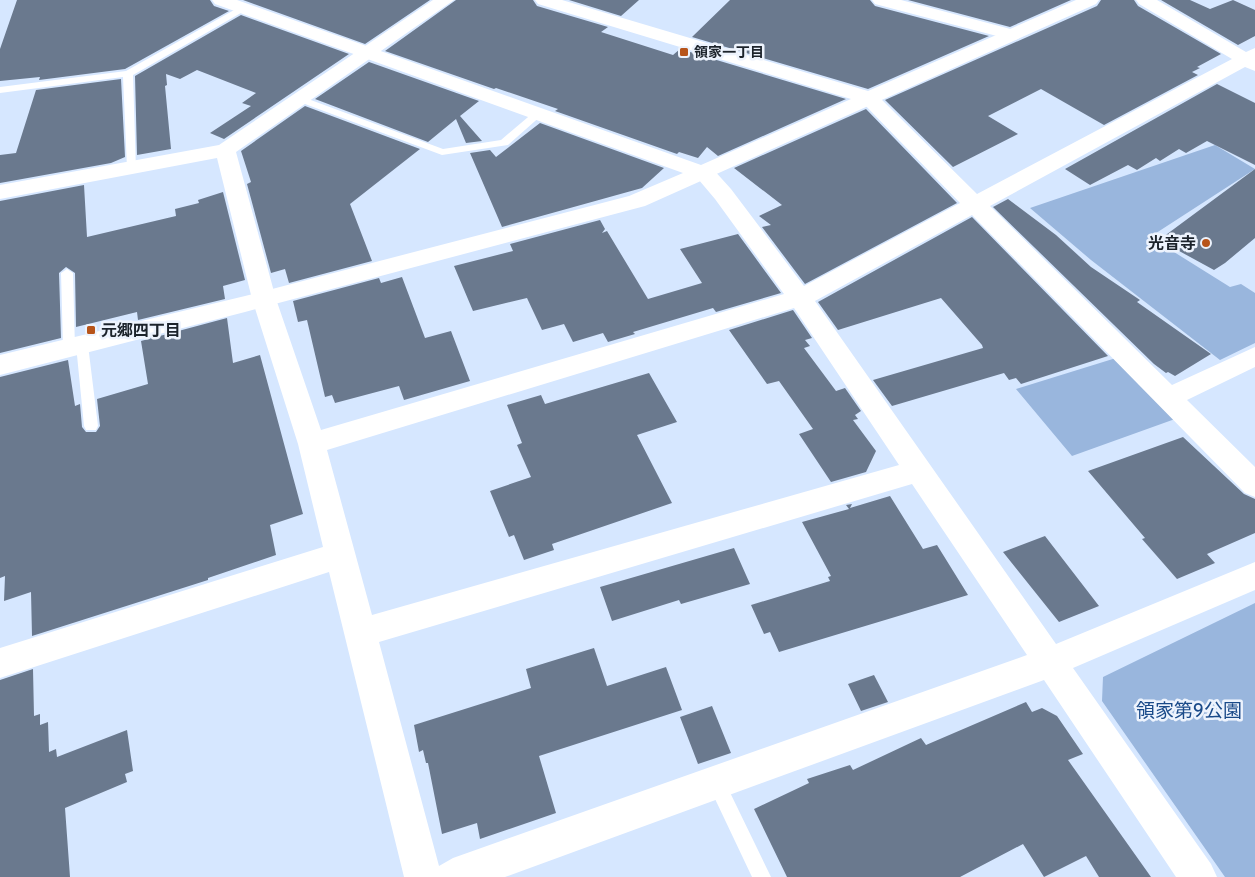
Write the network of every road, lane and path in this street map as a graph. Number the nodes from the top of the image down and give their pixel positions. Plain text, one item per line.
1 (221, 0) edge
2 (445, 0) edge
3 (544, 0) edge
4 (881, 0) edge
5 (1090, 0) edge
6 (1145, 0) edge
7 (243, 8) junction
8 (1012, 34) junction
9 (366, 54) junction
10 (1252, 59) edge
11 (128, 74) junction
12 (0, 90) edge
13 (870, 98) junction
14 (300, 99) junction
15 (538, 114) junction
16 (225, 150) junction
17 (132, 168) junction
18 (704, 173) junction
19 (0, 192) edge
20 (974, 204) junction
21 (67, 273) dead end
22 (800, 298) junction
23 (264, 299) junction
24 (76, 346) junction
25 (1255, 356) edge
26 (0, 365) edge
27 (1168, 398) junction
28 (91, 426) dead end
29 (312, 444) junction
30 (918, 471) junction
31 (1255, 485) edge
32 (340, 555) junction
33 (1255, 576) edge
34 (360, 633) junction
35 (0, 663) edge
36 (1048, 663) junction
37 (716, 782) junction
38 (423, 877) edge
39 (454, 877) edge
40 (762, 877) edge
41 (1198, 877) edge

1 - 7 street
2 - 9 street
3 - 13 street
4 - 8 street
5 - 8 street
6 - 10 street
7 - 9 street
7 - 11 lane
8 - 13 street
9 - 14 street
9 - 15 street
10 - 20 street
11 - 12 lane
11 - 17 lane
13 - 18 street
13 - 20 street
14 - 15 lane
14 - 16 street
15 - 18 street
16 - 17 street
16 - 23 street
17 - 19 street
18 - 22 street
18 - 23 street
20 - 22 street
20 - 27 street
21 - 24 lane
22 - 29 street
22 - 30 street
23 - 24 street
23 - 29 street
24 - 26 street
24 - 28 lane
25 - 27 street
27 - 31 street
29 - 32 street
30 - 34 street
30 - 36 street
32 - 34 street
32 - 35 street
33 - 36 street
34 - 38 street
36 - 37 street
36 - 41 street
37 - 39 street
37 - 40 lane

